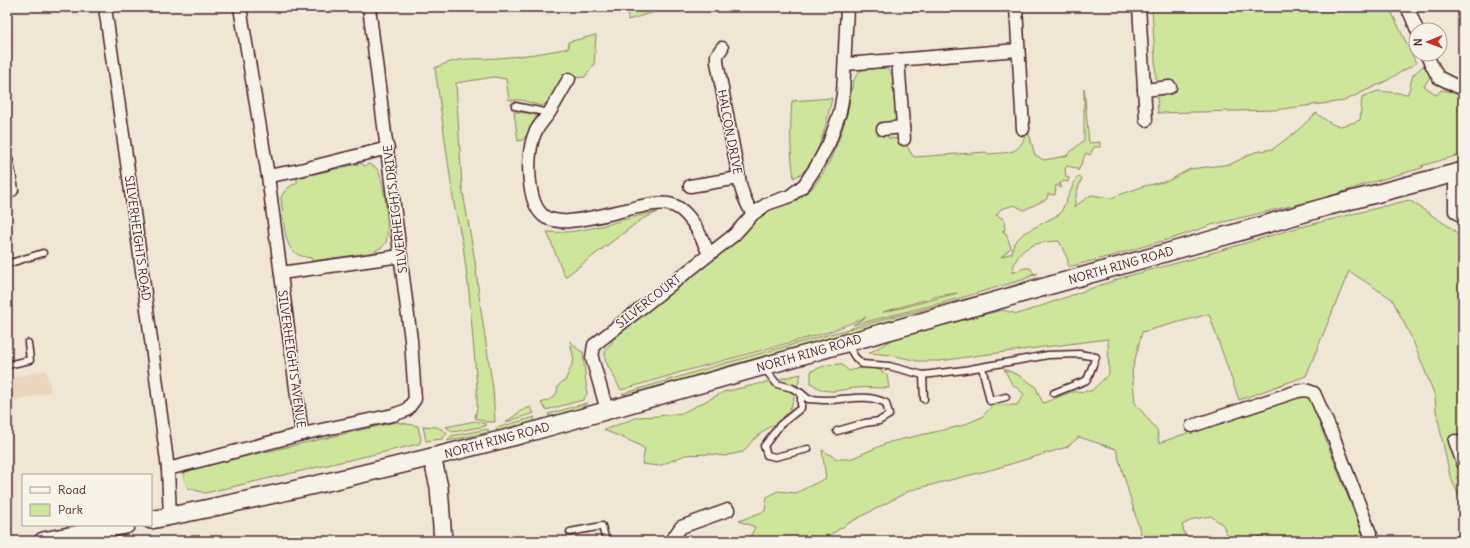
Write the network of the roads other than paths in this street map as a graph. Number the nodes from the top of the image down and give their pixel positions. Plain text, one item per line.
1 (105, 7) edge
2 (240, 7) edge
3 (369, 7) edge
4 (847, 7) edge
5 (1016, 7) edge
6 (1139, 7) edge
7 (1406, 7) edge
8 (1414, 22) edge
9 (722, 48) dead end
10 (1018, 50) junction
11 (898, 60) junction
12 (1430, 62) edge
13 (846, 64) junction
14 (569, 79) dead end
15 (1170, 87) dead end
16 (1463, 88) edge
17 (1144, 90) junction
18 (515, 106) dead end
19 (549, 113) junction
20 (1146, 120) dead end
21 (883, 129) dead end
22 (1023, 129) dead end
23 (388, 148) junction
24 (7, 162) edge
25 (1459, 172) edge
26 (268, 176) junction
27 (739, 178) junction
28 (690, 186) dead end
29 (12, 190) dead end
30 (753, 214) junction
31 (1463, 217) edge
32 (43, 253) dead end
33 (709, 254) junction
34 (401, 256) junction
35 (7, 264) edge
36 (281, 273) junction
37 (28, 343) dead end
38 (846, 343) junction
39 (7, 365) edge
40 (762, 367) junction
41 (982, 367) junction
42 (923, 375) junction
43 (801, 393) junction
44 (1054, 393) dead end
45 (1006, 397) dead end
46 (924, 399) dead end
47 (407, 410) joint
48 (607, 410) junction
49 (1192, 426) dead end
50 (837, 430) dead end
51 (302, 434) junction
52 (1455, 441) dead end
53 (808, 449) dead end
54 (432, 457) junction
55 (1463, 463) edge
56 (168, 469) junction
57 (728, 510) dead end
58 (170, 516) junction
59 (152, 520) edge
60 (121, 526) edge
61 (570, 532) dead end
62 (43, 541) edge
63 (443, 541) edge
64 (606, 541) edge
65 (672, 541) edge
66 (1373, 541) edge

1 - 56 street, SILVERHEIGHTS ROAD
2 - 26 street, SILVERHEIGHTS AVENUE
3 - 23 street, SILVERHEIGHTS DRIVE
4 - 13 street, SILVERCOURT
5 - 10 street
6 - 17 street
7 - 8 street
9 - 27 street, HALCON DRIVE
10 - 11 street
10 - 22 street
11 - 13 street
11 - 21 street
12 - 16 street
13 - 30 street, SILVERCOURT
14 - 19 street
15 - 17 street
17 - 20 street
18 - 19 lane
19 - 33 street
23 - 26 street
23 - 34 street, SILVERHEIGHTS DRIVE
24 - 29 street
25 - 31 street
25 - 38 main road, NORTH RING ROAD
26 - 36 street, SILVERHEIGHTS AVENUE
27 - 28 street
27 - 30 street, HALCON DRIVE
30 - 33 street, SILVERCOURT
32 - 35 lane
33 - 48 street, SILVERCOURT
34 - 36 street, SILVERHEIGHTS AVENUE
34 - 47 street, SILVERHEIGHTS DRIVE
36 - 51 street, SILVERHEIGHTS AVENUE
37 - 39 lane
38 - 40 main road, NORTH RING ROAD
38 - 42 lane
40 - 43 lane
40 - 48 main road, NORTH RING ROAD
41 - 42 lane
41 - 44 lane
41 - 45 lane
42 - 46 lane
43 - 50 lane
43 - 53 lane
47 - 51 street, SILVERHEIGHTS AVENUE
48 - 54 main road, NORTH RING ROAD
49 - 66 street
51 - 56 street
52 - 55 street
54 - 58 main road, NORTH RING ROAD
54 - 63 main road
56 - 58 street, SILVERHEIGHTS ROAD
57 - 65 street
58 - 59 main road, NORTH RING ROAD
60 - 62 main road
61 - 64 lane

